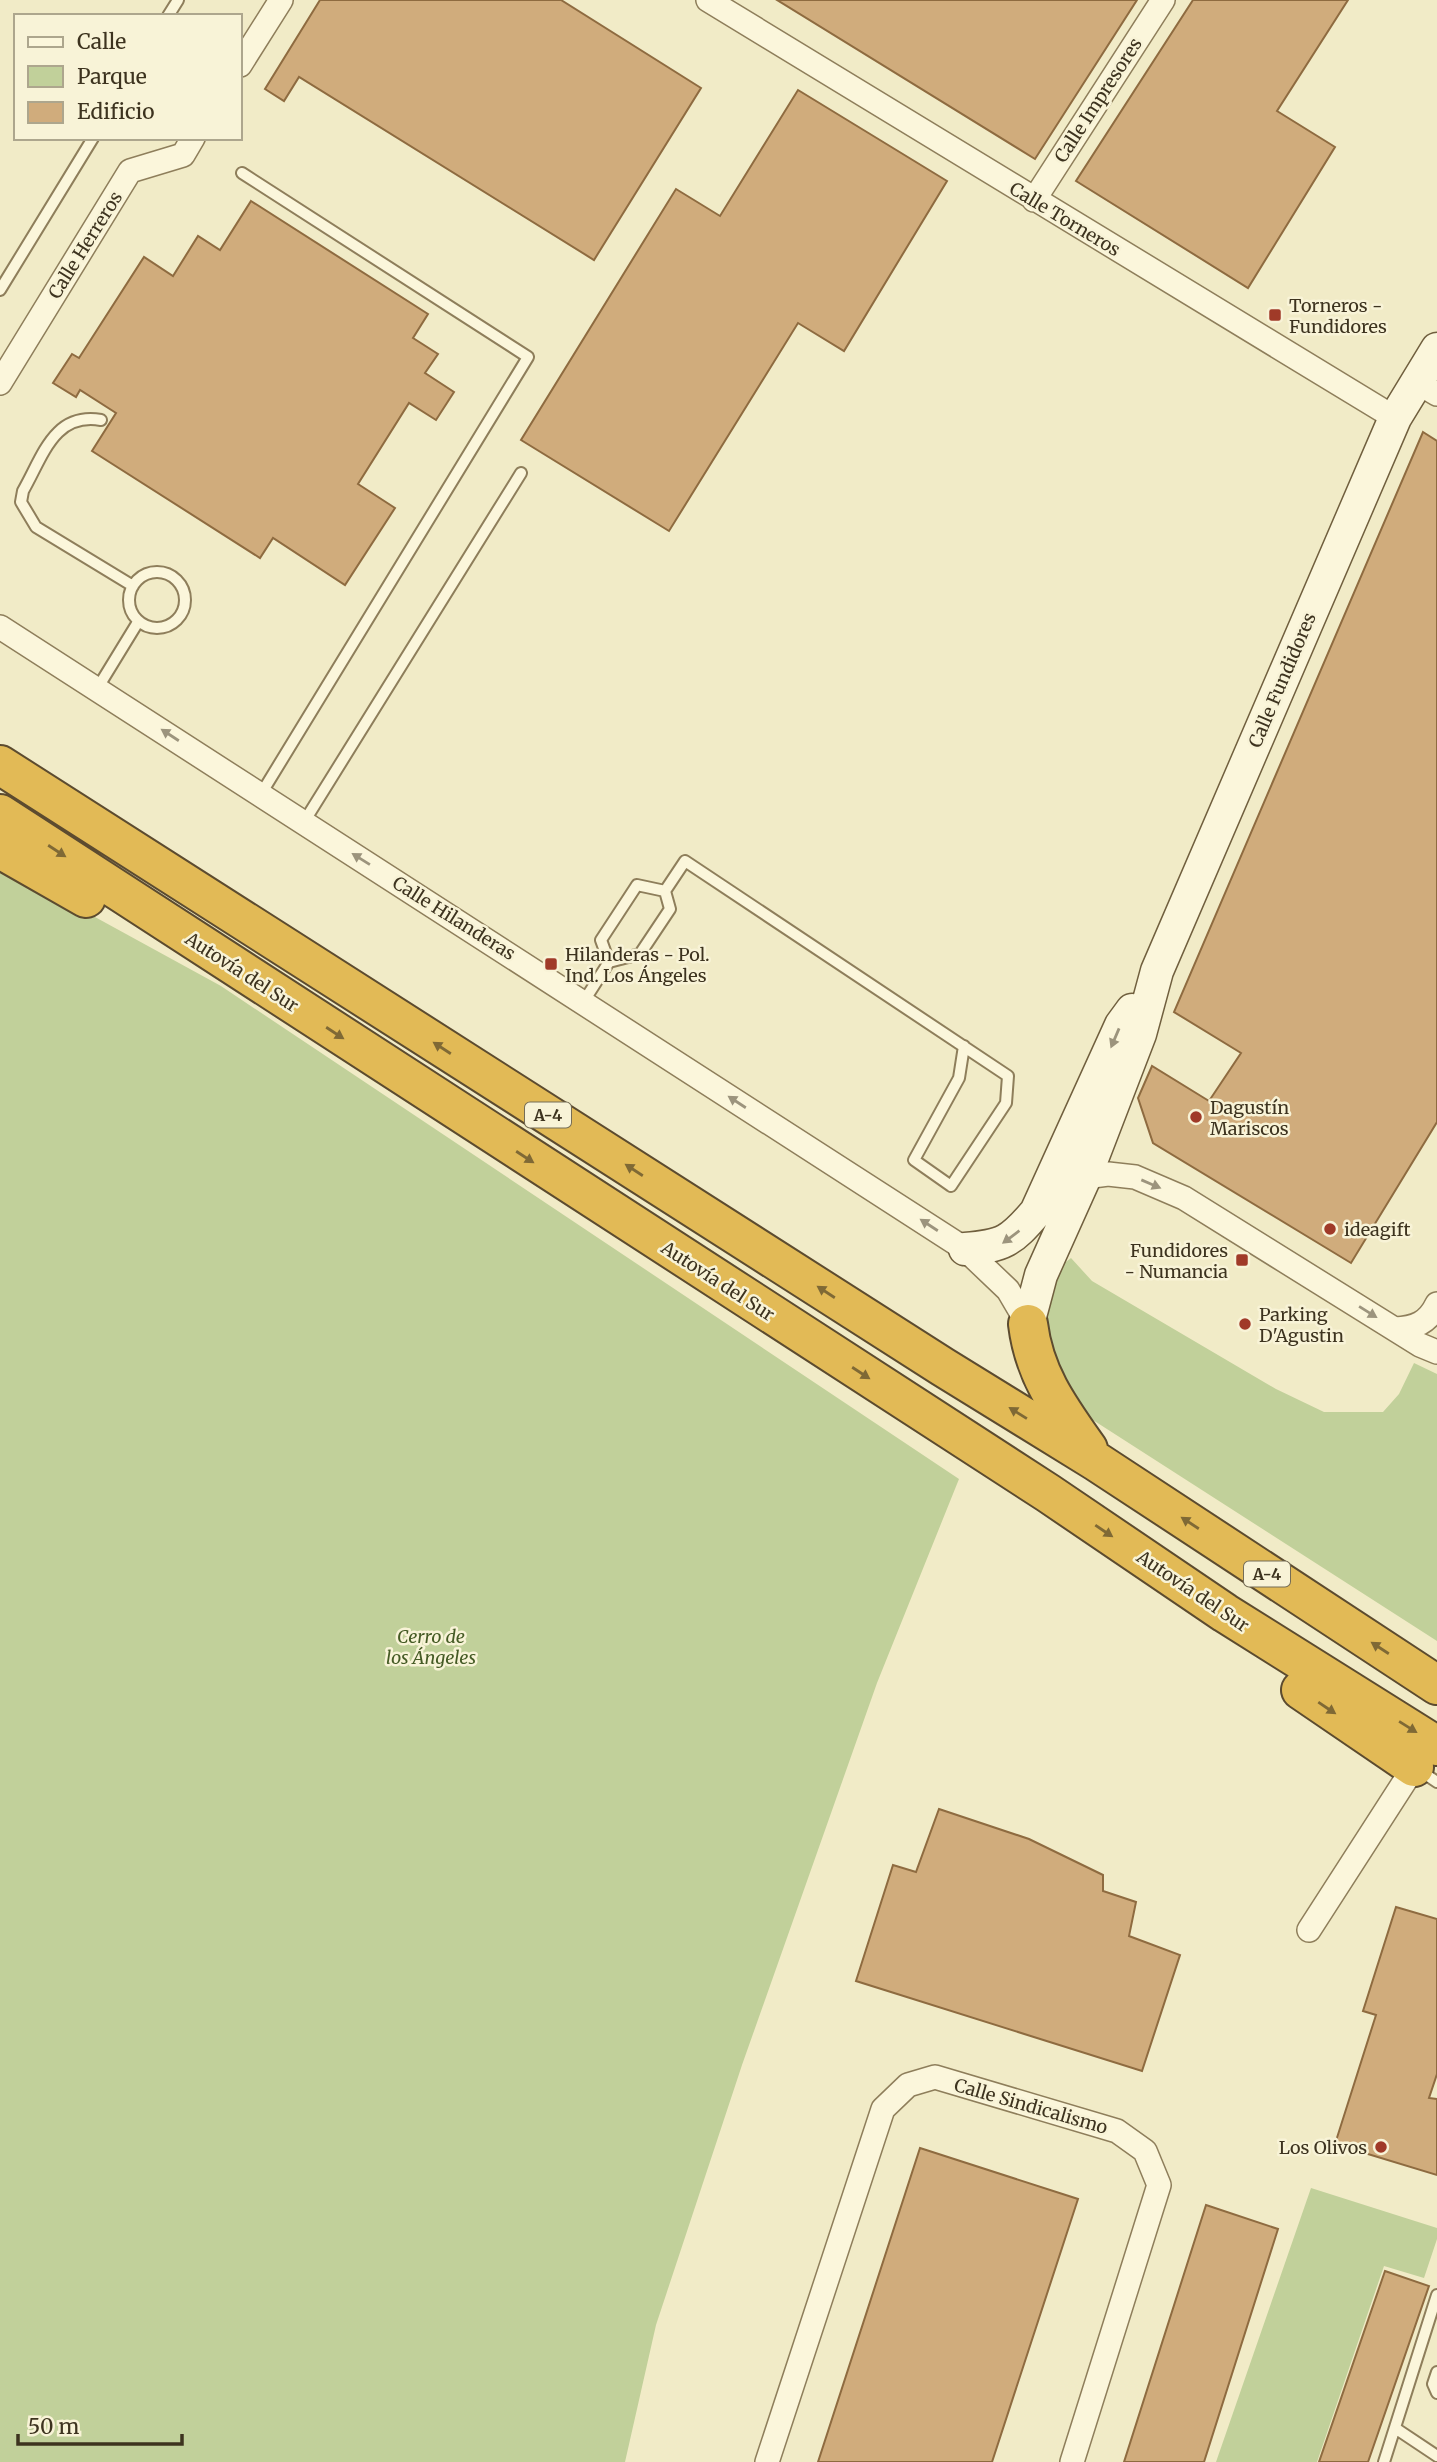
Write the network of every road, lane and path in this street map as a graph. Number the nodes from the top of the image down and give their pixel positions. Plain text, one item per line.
1 (281, 0) edge
2 (708, 0) edge
3 (1163, 0) edge
4 (742, 9) edge
5 (242, 62) edge
6 (92, 140) edge
7 (192, 140) edge
8 (242, 173) dead end
9 (1034, 200) junction
10 (0, 290) edge
11 (1437, 349) edge
12 (0, 383) edge
13 (1426, 388) edge
14 (1395, 418) junction
15 (101, 420) dead end
16 (521, 472) dead end
17 (133, 586) junction
18 (138, 622) junction
19 (0, 627) edge
20 (97, 688) junction
21 (0, 765) edge
22 (261, 794) junction
23 (0, 814) edge
24 (303, 822) junction
25 (0, 849) edge
26 (666, 891) junction
27 (609, 962) junction
28 (1153, 981) junction
29 (257, 982) junction
30 (584, 1000) junction
31 (964, 1046) junction
32 (1061, 1155) junction
33 (1084, 1177) junction
34 (965, 1248) junction
35 (1437, 1304) edge
36 (1028, 1324) junction
37 (1395, 1329) junction
38 (1437, 1352) edge
39 (1097, 1462) junction
40 (1437, 1685) edge
41 (1429, 1765) edge
42 (1309, 1930) dead end
43 (1437, 2295) edge
44 (1437, 2372) edge
45 (1437, 2393) edge
46 (1395, 2428) junction
47 (1437, 2456) edge
48 (766, 2462) edge
49 (1072, 2462) edge
50 (1384, 2462) edge

1 - 5 street
2 - 4 street, Calle Torneros
3 - 9 street, Calle Impresores
4 - 9 street, Calle Torneros
6 - 10 lane
7 - 12 street, Calle Herreros
8 - 22 lane
9 - 14 street, Calle Torneros
11 - 13 street, Calle Fundidores
13 - 14 street, Calle Fundidores
14 - 28 street, Calle Fundidores
15 - 17 lane
16 - 24 lane
17 - 18 lane
17 - 18 lane
18 - 20 lane
19 - 20 street, Calle Hilanderas
22 -> 20 street, Calle Hilanderas
39 -> 21 highway, A-4
22 - 24 street, Calle Hilanderas
23 -> 29 highway, Autovía del Sur / A-4
30 -> 24 street, Calle Hilanderas
25 - 29 highway
26 - 27 lane
26 - 27 lane
26 - 31 lane
27 - 30 lane
28 -> 32 street, Calle Fundidores
28 - 33 street, Calle Fundidores
29 -> 41 highway, Autovía del Sur / A-4
34 -> 30 street, Calle Hilanderas
31 - 31 lane
32 - 33 street
32 -> 34 street, Calle Fundidores
33 - 36 street, Calle Fundidores
33 -> 37 street
34 - 36 street, Calle Hilanderas
35 - 37 street
36 - 39 highway
37 - 38 street
40 -> 39 highway, A-4
41 - 42 street
43 - 46 lane
44 - 45 lane
46 - 47 lane
46 - 50 lane
48 - 49 street, Calle Sindicalismo

